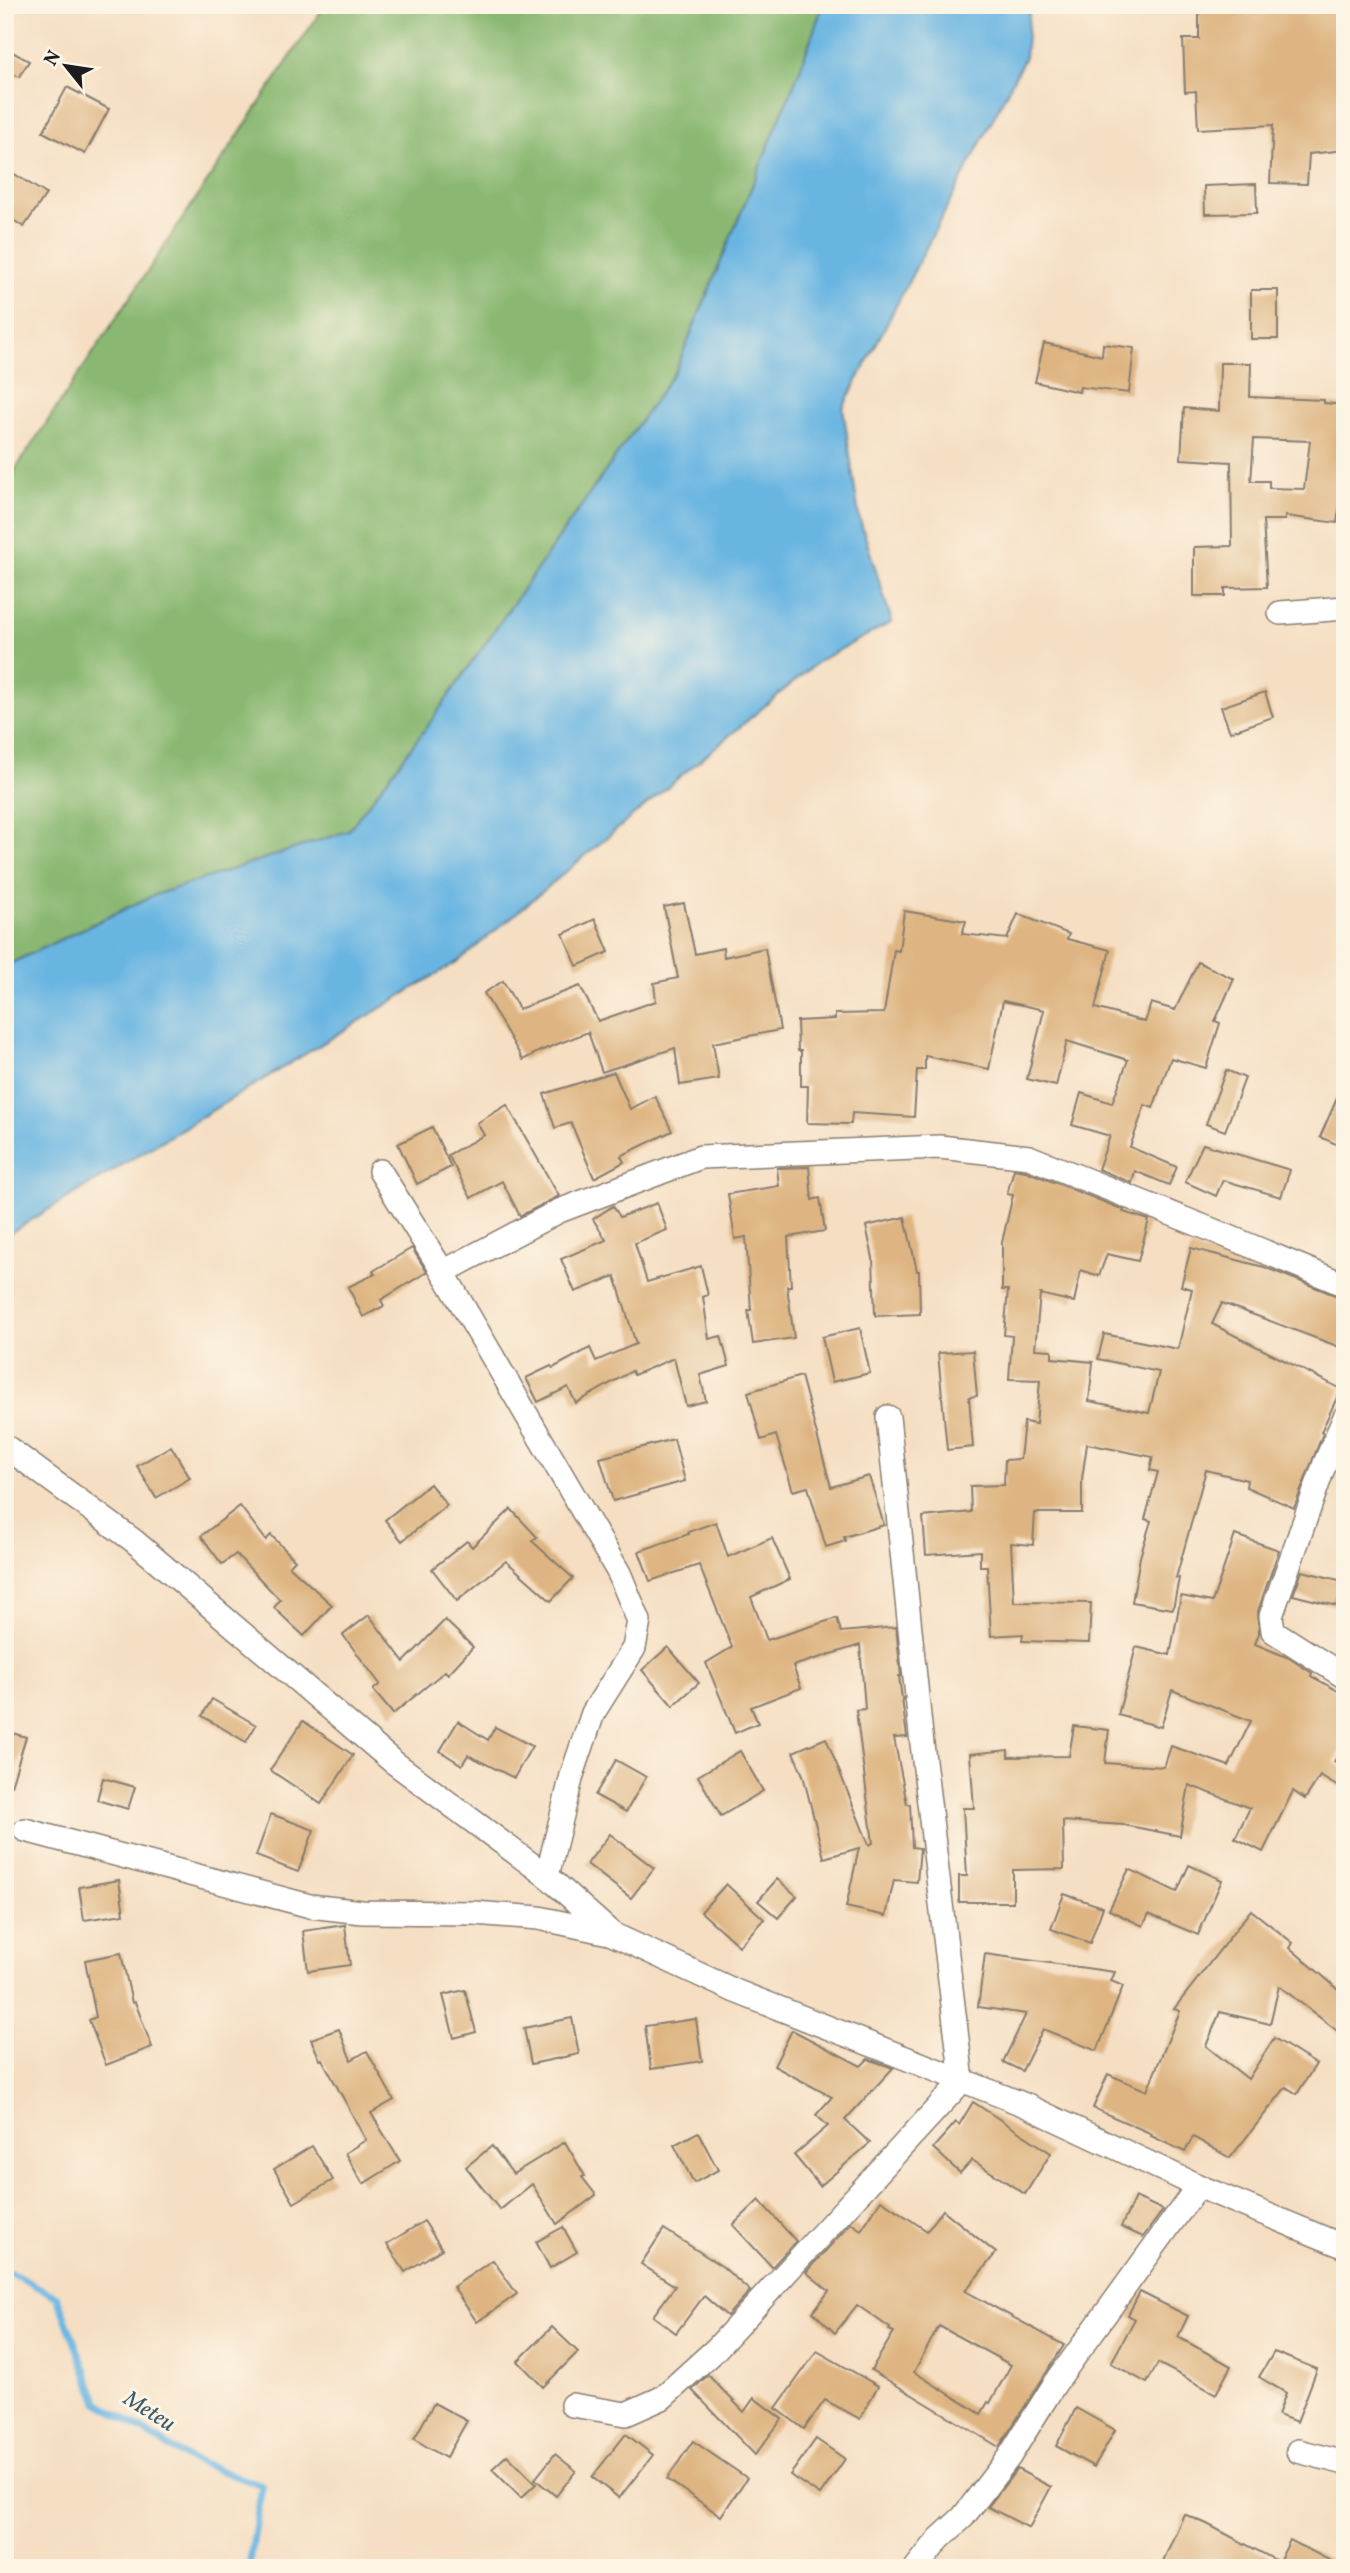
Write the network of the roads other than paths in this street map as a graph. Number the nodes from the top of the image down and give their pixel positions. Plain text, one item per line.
1 (1345, 608) edge
2 (1280, 613) dead end
3 (380, 1171) dead end
4 (443, 1272) junction
5 (1345, 1285) edge
6 (888, 1417) dead end
7 (1345, 1418) edge
8 (5, 1446) edge
9 (1345, 1677) edge
10 (25, 1830) dead end
11 (547, 1876) junction
12 (612, 1934) junction
13 (962, 2081) junction
14 (1198, 2186) junction
15 (1342, 2242) edge
16 (572, 2405) dead end
17 (1298, 2451) dead end
18 (1345, 2463) edge
19 (916, 2568) edge

1 - 2 street
3 - 4 street
4 - 5 street
4 - 11 street
6 - 13 street
7 - 9 street
8 - 11 street
10 - 12 street
11 - 12 street
12 - 13 street
13 - 14 street
13 - 16 street
14 - 15 street
14 - 19 street
17 - 18 street

